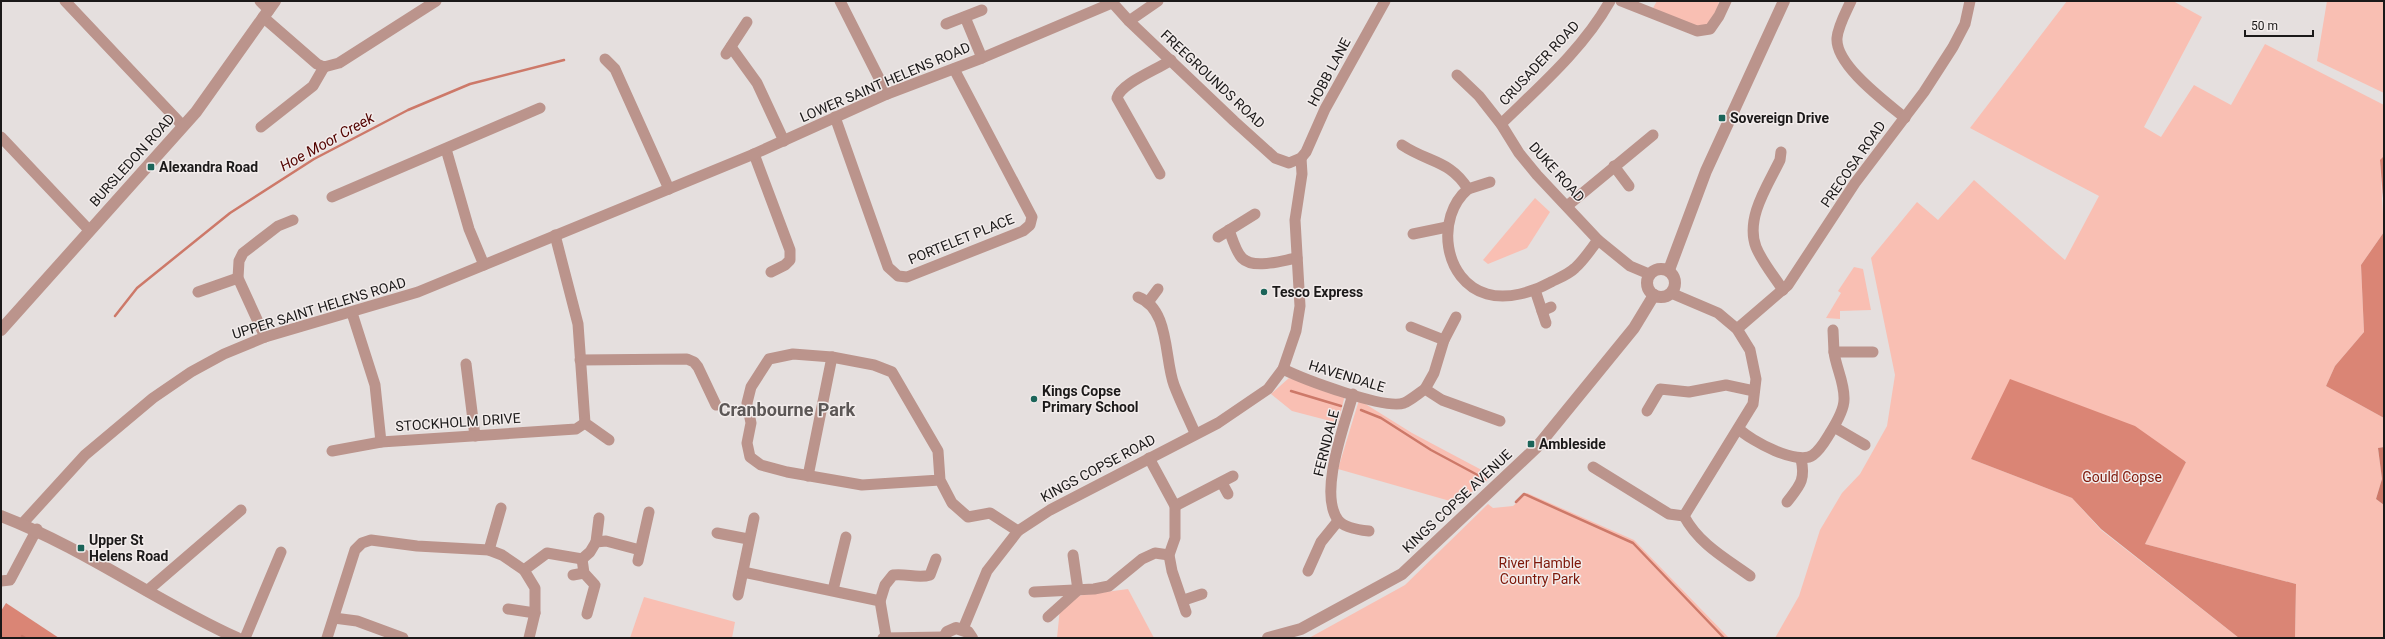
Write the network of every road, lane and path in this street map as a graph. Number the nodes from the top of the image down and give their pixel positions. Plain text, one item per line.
1 (65, 1) edge
2 (260, 1) edge
3 (436, 1) edge
4 (840, 1) edge
5 (1158, 1) edge
6 (1385, 1) edge
7 (1610, 1) edge
8 (1621, 1) edge
9 (1726, 1) edge
10 (1784, 1) edge
11 (1851, 1) edge
12 (1970, 1) edge
13 (1112, 2) edge
14 (269, 9) edge
15 (982, 10) dead end
16 (965, 17) junction
17 (1129, 21) junction
18 (747, 22) dead end
19 (946, 24) dead end
20 (982, 58) junction
21 (605, 59) dead end
22 (1171, 60) junction
23 (324, 67) junction
24 (954, 69) junction
25 (1457, 75) dead end
26 (887, 94) junction
27 (540, 108) dead end
28 (835, 117) junction
29 (1905, 118) junction
30 (1501, 124) junction
31 (183, 126) junction
32 (261, 127) dead end
33 (1653, 135) dead end
34 (1, 137) edge
35 (784, 141) junction
36 (1402, 146) dead end
37 (446, 149) junction
38 (1781, 152) dead end
39 (754, 154) junction
40 (1301, 158) junction
41 (1614, 166) junction
42 (1156, 171) dead end
43 (1490, 182) dead end
44 (1629, 186) dead end
45 (669, 189) junction
46 (1468, 189) junction
47 (332, 197) dead end
48 (1567, 206) junction
49 (1255, 214) dead end
50 (293, 220) dead end
51 (1447, 227) junction
52 (89, 230) junction
53 (1228, 230) junction
54 (1413, 234) dead end
55 (555, 235) junction
56 (1218, 237) dead end
57 (1598, 240) junction
58 (1297, 258) junction
59 (484, 265) junction
60 (1668, 270) junction
61 (772, 272) dead end
62 (1649, 274) junction
63 (238, 278) junction
64 (1158, 289) dead end
65 (1535, 290) junction
66 (1783, 290) junction
67 (198, 292) dead end
68 (1671, 292) junction
69 (1654, 296) junction
70 (352, 313) junction
71 (1456, 317) dead end
72 (1546, 323) dead end
73 (1411, 327) dead end
74 (1737, 328) junction
75 (1, 330) edge
76 (1833, 330) dead end
77 (265, 337) junction
78 (1444, 340) junction
79 (1834, 352) junction
80 (1873, 352) dead end
81 (832, 357) junction
82 (580, 360) junction
83 (466, 363) dead end
84 (1283, 369) junction
85 (1425, 389) junction
86 (1754, 391) junction
87 (1353, 394) junction
88 (716, 405) dead end
89 (1646, 411) dead end
90 (1500, 421) dead end
91 (585, 423) junction
92 (1834, 427) junction
93 (1739, 429) junction
94 (1195, 433) junction
95 (475, 436) junction
96 (609, 440) dead end
97 (381, 442) junction
98 (1865, 445) dead end
99 (332, 451) dead end
100 (1148, 458) junction
101 (1801, 460) junction
102 (1593, 467) dead end
103 (808, 476) junction
104 (1232, 476) dead end
105 (940, 480) junction
106 (1222, 483) junction
107 (1228, 494) dead end
108 (1787, 502) dead end
109 (1175, 506) junction
110 (501, 508) dead end
111 (240, 510) dead end
112 (649, 512) dead end
113 (1, 516) edge
114 (1684, 516) junction
115 (599, 518) dead end
116 (754, 518) dead end
117 (1338, 521) junction
118 (22, 524) junction
119 (1365, 529) dead end
120 (37, 530) junction
121 (1018, 531) junction
122 (718, 533) dead end
123 (846, 537) dead end
124 (748, 539) junction
125 (596, 542) junction
126 (489, 550) junction
127 (281, 552) dead end
128 (1074, 555) dead end
129 (1169, 555) junction
130 (582, 559) junction
131 (936, 560) dead end
132 (1313, 565) dead end
133 (524, 570) junction
134 (743, 572) junction
135 (1750, 576) dead end
136 (1, 581) edge
137 (833, 590) junction
138 (1078, 590) junction
139 (147, 591) junction
140 (1034, 592) dead end
141 (1202, 594) dead end
142 (738, 595) dead end
143 (1184, 600) junction
144 (880, 601) junction
145 (508, 609) dead end
146 (1186, 612) dead end
147 (535, 613) junction
148 (587, 614) dead end
149 (1048, 617) dead end
150 (334, 618) junction
151 (968, 634) edge
152 (884, 637) edge
153 (944, 637) edge
154 (238, 638) edge
155 (245, 638) edge
156 (328, 638) edge
157 (403, 638) edge
158 (529, 638) edge
159 (1268, 638) edge

1 - 31 street
2 - 14 street
3 - 23 street
4 - 26 street
5 - 17 street
6 - 40 street, HOBB LANE
7 - 30 street, CRUSADER ROAD
8 - 9 street
10 - 60 street
11 - 29 street
12 - 29 street, PRECOSA ROAD
13 - 17 street, FREEGROUNDS ROAD
13 - 20 street, LOWER SAINT HELENS ROAD
14 - 23 street
14 - 31 street, BURSLEDON ROAD
15 - 16 street
16 - 19 street
16 - 20 street
17 - 22 street, FREEGROUNDS ROAD
18 - 35 street
20 - 24 street, LOWER SAINT HELENS ROAD
21 - 45 street
22 - 40 street, FREEGROUNDS ROAD
22 - 42 street
23 - 32 street
24 - 26 street, LOWER SAINT HELENS ROAD
24 - 28 street, PORTELET PLACE
25 - 30 street, DUKE ROAD
26 - 28 street, LOWER SAINT HELENS ROAD
27 - 37 street
28 - 35 street, LOWER SAINT HELENS ROAD
29 - 66 street, PRECOSA ROAD
30 - 48 street, DUKE ROAD
31 - 52 street, BURSLEDON ROAD
33 - 41 street
34 - 52 street
35 - 39 street, LOWER SAINT HELENS ROAD
36 - 46 street
37 - 47 street
37 - 59 street
38 - 66 street
39 - 45 street, LOWER SAINT HELENS ROAD
39 - 61 street
40 - 58 street, KINGS COPSE ROAD
41 - 44 street
41 - 48 street
43 - 46 street
45 - 55 street, UPPER SAINT HELENS ROAD
46 - 51 street
48 - 57 street, DUKE ROAD
49 - 53 street
50 - 63 street
51 - 54 street
51 - 65 street
52 - 75 street, BURSLEDON ROAD
53 - 56 street
53 - 58 street
55 - 59 street, UPPER SAINT HELENS ROAD
55 - 82 street
57 - 62 street, DUKE ROAD
57 - 65 street
58 - 84 street, KINGS COPSE ROAD
59 - 70 street, UPPER SAINT HELENS ROAD
60 - 62 street
60 - 68 street
62 - 69 street
63 - 67 street
63 - 77 street
64 - 94 street
65 - 72 street
66 - 74 street, PRECOSA ROAD
68 - 69 street
68 - 74 street
69 - 159 street, KINGS COPSE AVENUE
70 - 77 street, UPPER SAINT HELENS ROAD
70 - 97 street, STOCKHOLM DRIVE
71 - 78 street, HAVENDALE
73 - 78 street
74 - 86 street
76 - 79 street
77 - 118 street, UPPER SAINT HELENS ROAD
78 - 85 street, HAVENDALE
79 - 80 street
79 - 92 street
81 - 103 street
81 - 103 street
81 - 105 street
82 - 88 street
82 - 91 street
83 - 95 street
84 - 87 street, HAVENDALE
84 - 94 street, KINGS COPSE ROAD
85 - 87 street, HAVENDALE
85 - 90 street
86 - 89 street
86 - 93 street
87 - 117 street, FERNDALE
91 - 95 street, STOCKHOLM DRIVE
91 - 96 street
92 - 98 street
92 - 101 street
93 - 101 street
93 - 114 street
94 - 100 street, KINGS COPSE ROAD
95 - 97 street, STOCKHOLM DRIVE
97 - 99 street, STOCKHOLM DRIVE
100 - 109 street
100 - 121 street, KINGS COPSE ROAD
101 - 108 street
102 - 114 street
103 - 105 street
104 - 106 street
105 - 121 street
106 - 107 street
106 - 109 street
109 - 129 street
110 - 126 street
111 - 139 street
112 - 125 street
113 - 118 street
114 - 135 street
115 - 125 street
116 - 124 street
117 - 119 street
117 - 132 street
118 - 120 street
120 - 136 street
120 - 139 street
121 - 151 street, KINGS COPSE ROAD
122 - 124 street
123 - 137 street
124 - 134 street
125 - 130 street
126 - 133 street
126 - 150 street
127 - 155 street
128 - 138 street
129 - 138 street
129 - 143 street
130 - 133 street
130 - 148 street
131 - 144 street
133 - 147 street
134 - 137 street
134 - 142 street
137 - 144 street
138 - 140 street
138 - 149 street
139 - 154 street
141 - 143 street
143 - 146 street
144 - 152 street
145 - 147 street
147 - 158 street
150 - 156 street
150 - 157 street
151 - 153 street
152 - 153 street

